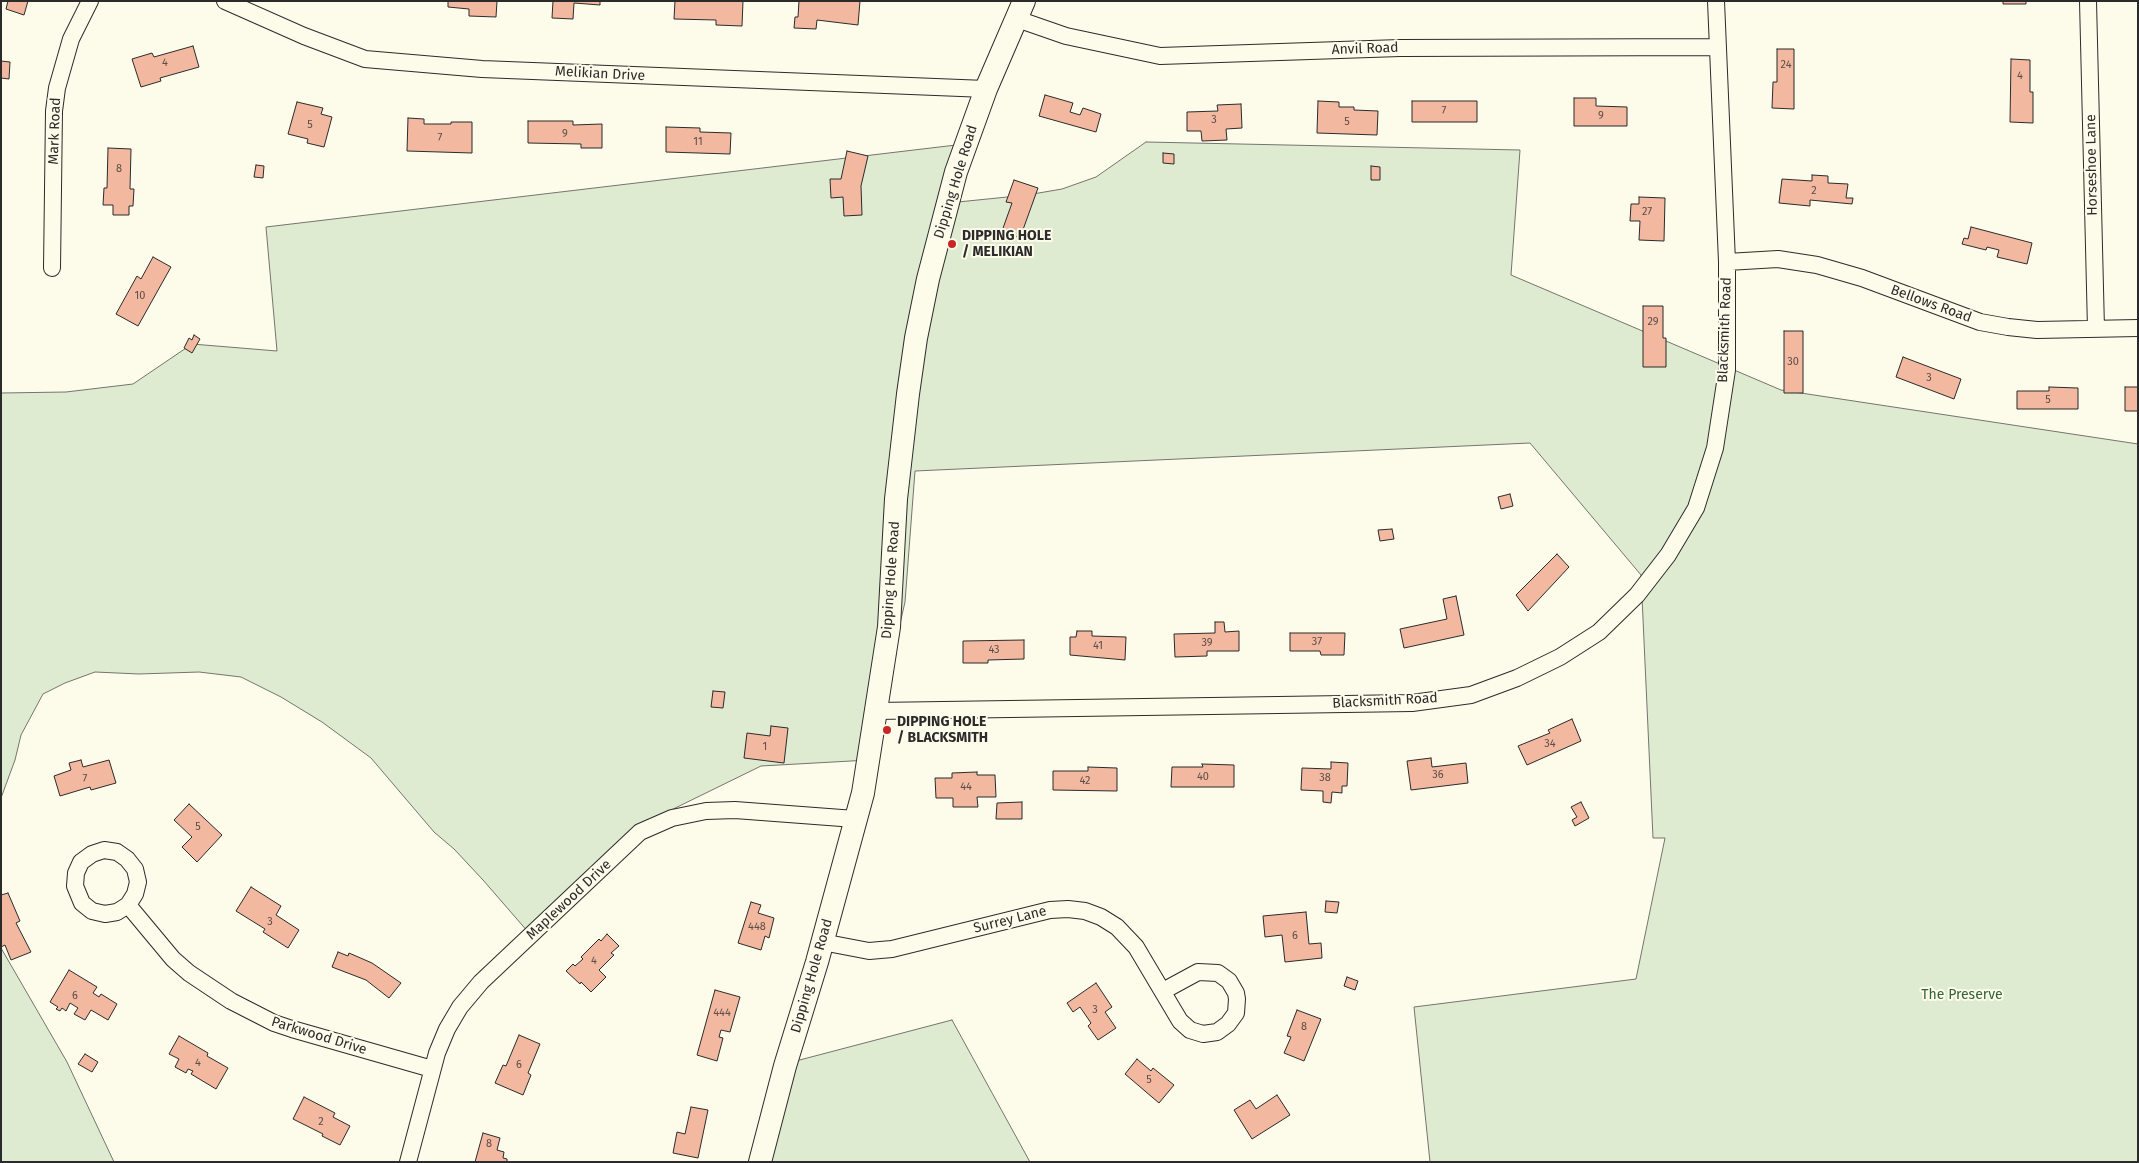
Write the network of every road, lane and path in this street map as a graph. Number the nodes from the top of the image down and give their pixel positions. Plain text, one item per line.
1 (90, 1) edge
2 (226, 1) edge
3 (1716, 1) edge
4 (2088, 1) edge
5 (1020, 10) edge
6 (1718, 47) junction
7 (986, 89) junction
8 (1727, 262) junction
9 (52, 268) dead end
10 (2138, 328) edge
11 (2096, 329) junction
12 (876, 711) junction
13 (855, 819) junction
14 (128, 905) dead end
15 (822, 942) junction
16 (1163, 991) junction
17 (432, 1070) junction
18 (408, 1162) edge
19 (760, 1162) edge

1 - 9 street, Mark Road
2 - 7 street, Melikian Drive
3 - 6 street, Blacksmith Road
4 - 11 street, Horseshoe Lane
5 - 6 street, Anvil Road
5 - 7 main road, Dipping Hole Road
6 - 8 street, Blacksmith Road
7 - 12 main road, Dipping Hole Road
8 - 11 street, Bellows Road
8 - 12 street, Blacksmith Road
10 - 11 street, Bellows Road
12 - 13 main road, Dipping Hole Road
13 - 15 main road, Dipping Hole Road
13 - 17 street, Maplewood Drive
14 - 17 street, Parkwood Drive
15 - 16 street, Surrey Lane
15 - 19 main road, Dipping Hole Road
16 - 16 street, Surrey Lane
17 - 18 street, Maplewood Drive

